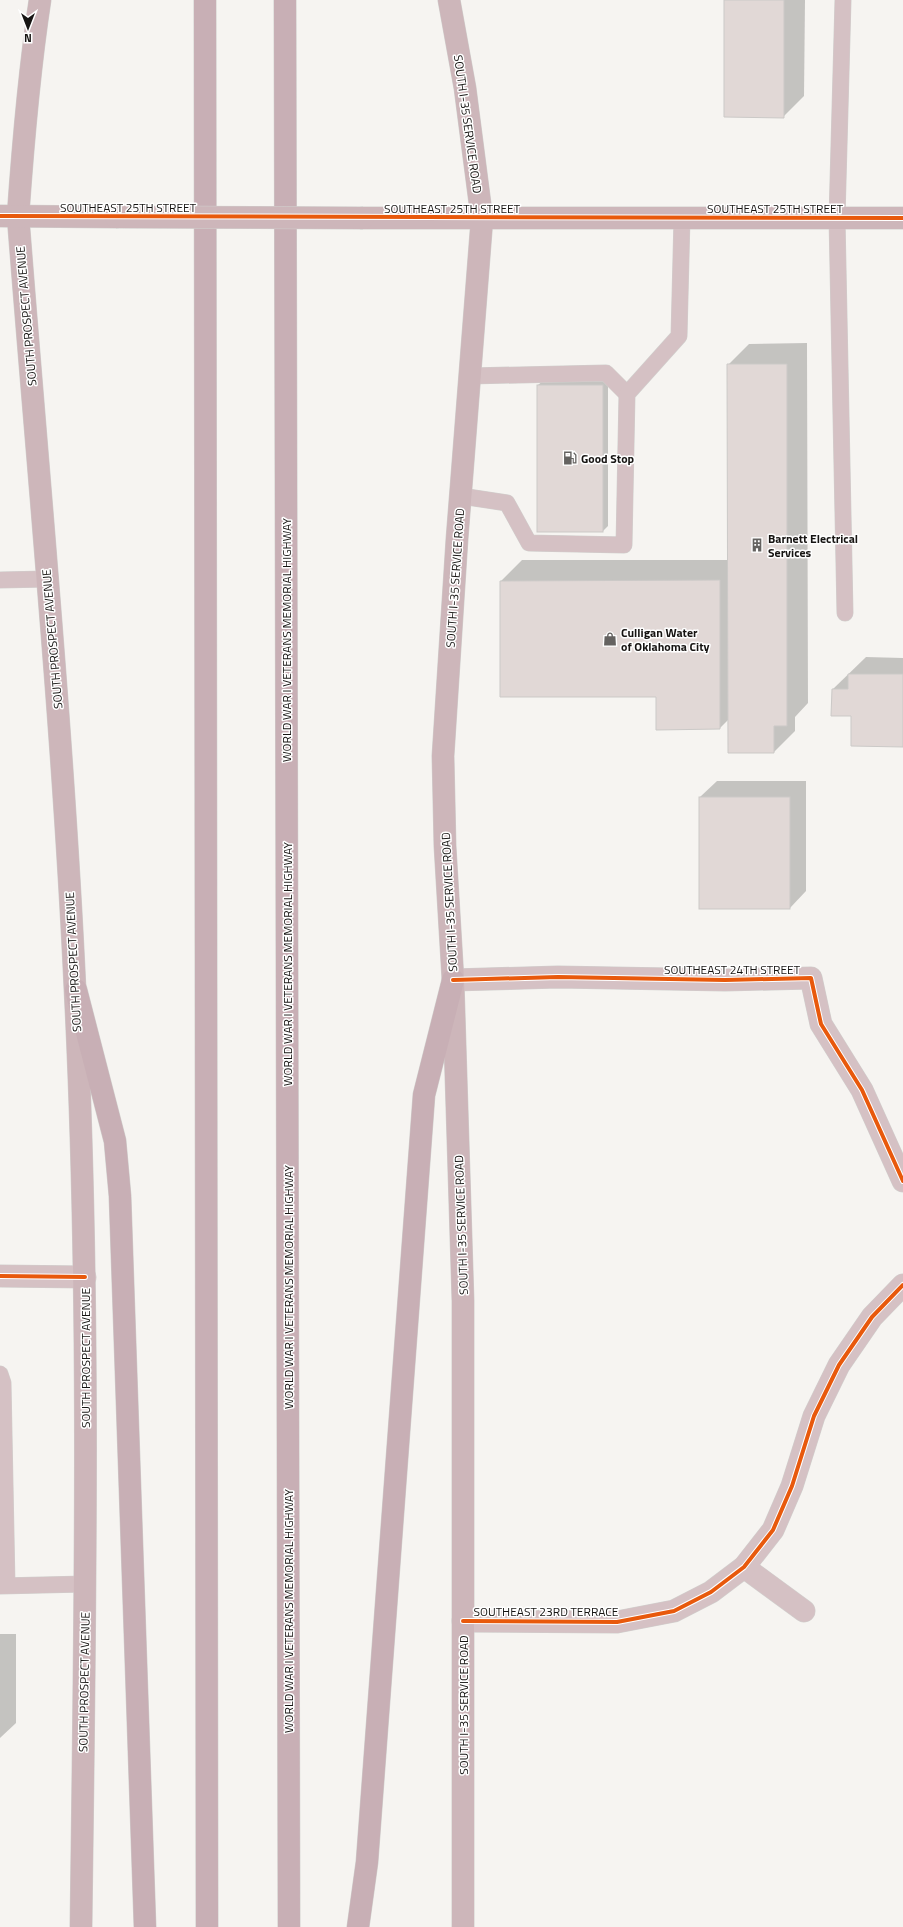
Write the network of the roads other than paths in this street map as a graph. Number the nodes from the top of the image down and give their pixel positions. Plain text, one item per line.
1 (40, 0) edge
2 (206, 0) edge
3 (285, 0) edge
4 (448, 0) edge
5 (843, 0) edge
6 (9, 216) edge
7 (682, 218) junction
8 (837, 218) junction
9 (903, 218) edge
10 (482, 219) junction
11 (470, 376) junction
12 (627, 394) junction
13 (461, 496) junction
14 (47, 579) junction
15 (0, 580) edge
16 (845, 613) dead end
17 (453, 980) junction
18 (76, 990) junction
19 (903, 1181) edge
20 (0, 1276) edge
21 (85, 1277) junction
22 (903, 1285) edge
23 (0, 1374) edge
24 (744, 1567) junction
25 (85, 1584) junction
26 (3, 1586) edge
27 (804, 1611) dead end
28 (463, 1621) junction
29 (82, 1927) edge
30 (145, 1927) edge
31 (207, 1927) edge
32 (289, 1927) edge
33 (358, 1927) edge
34 (463, 1927) edge

1 - 6 main road, SOUTH PROSPECT AVENUE
2 - 31 highway
3 - 32 highway, WORLD WAR I VETERANS MEMORIAL HIGHWAY
4 - 10 main road, SOUTH I-35 SERVICE ROAD
5 - 8 lane
6 - 10 main road, SOUTHEAST 25TH STREET, bridge
6 - 14 main road, SOUTH PROSPECT AVENUE
7 - 8 main road, SOUTHEAST 25TH STREET
7 - 10 main road, SOUTHEAST 25TH STREET
7 - 12 lane
8 - 9 main road, SOUTHEAST 25TH STREET
8 - 16 lane
10 - 11 main road, SOUTH I-35 SERVICE ROAD
11 - 12 lane
11 - 13 main road, SOUTH I-35 SERVICE ROAD
12 - 13 lane
13 - 17 main road, SOUTH I-35 SERVICE ROAD
14 - 15 lane
14 - 18 main road, SOUTH PROSPECT AVENUE
17 - 19 street, SOUTHEAST 24TH STREET
17 - 28 main road, SOUTH I-35 SERVICE ROAD
17 - 33 highway
18 - 21 main road, SOUTH PROSPECT AVENUE
18 - 30 highway
20 - 21 street
21 - 25 main road, SOUTH PROSPECT AVENUE
22 - 24 street, SOUTHEAST 23RD TERRACE
23 - 26 lane
24 - 27 street
24 - 28 street, SOUTHEAST 23RD TERRACE
25 - 26 lane
25 - 29 main road, SOUTH PROSPECT AVENUE
28 - 34 main road, SOUTH I-35 SERVICE ROAD

